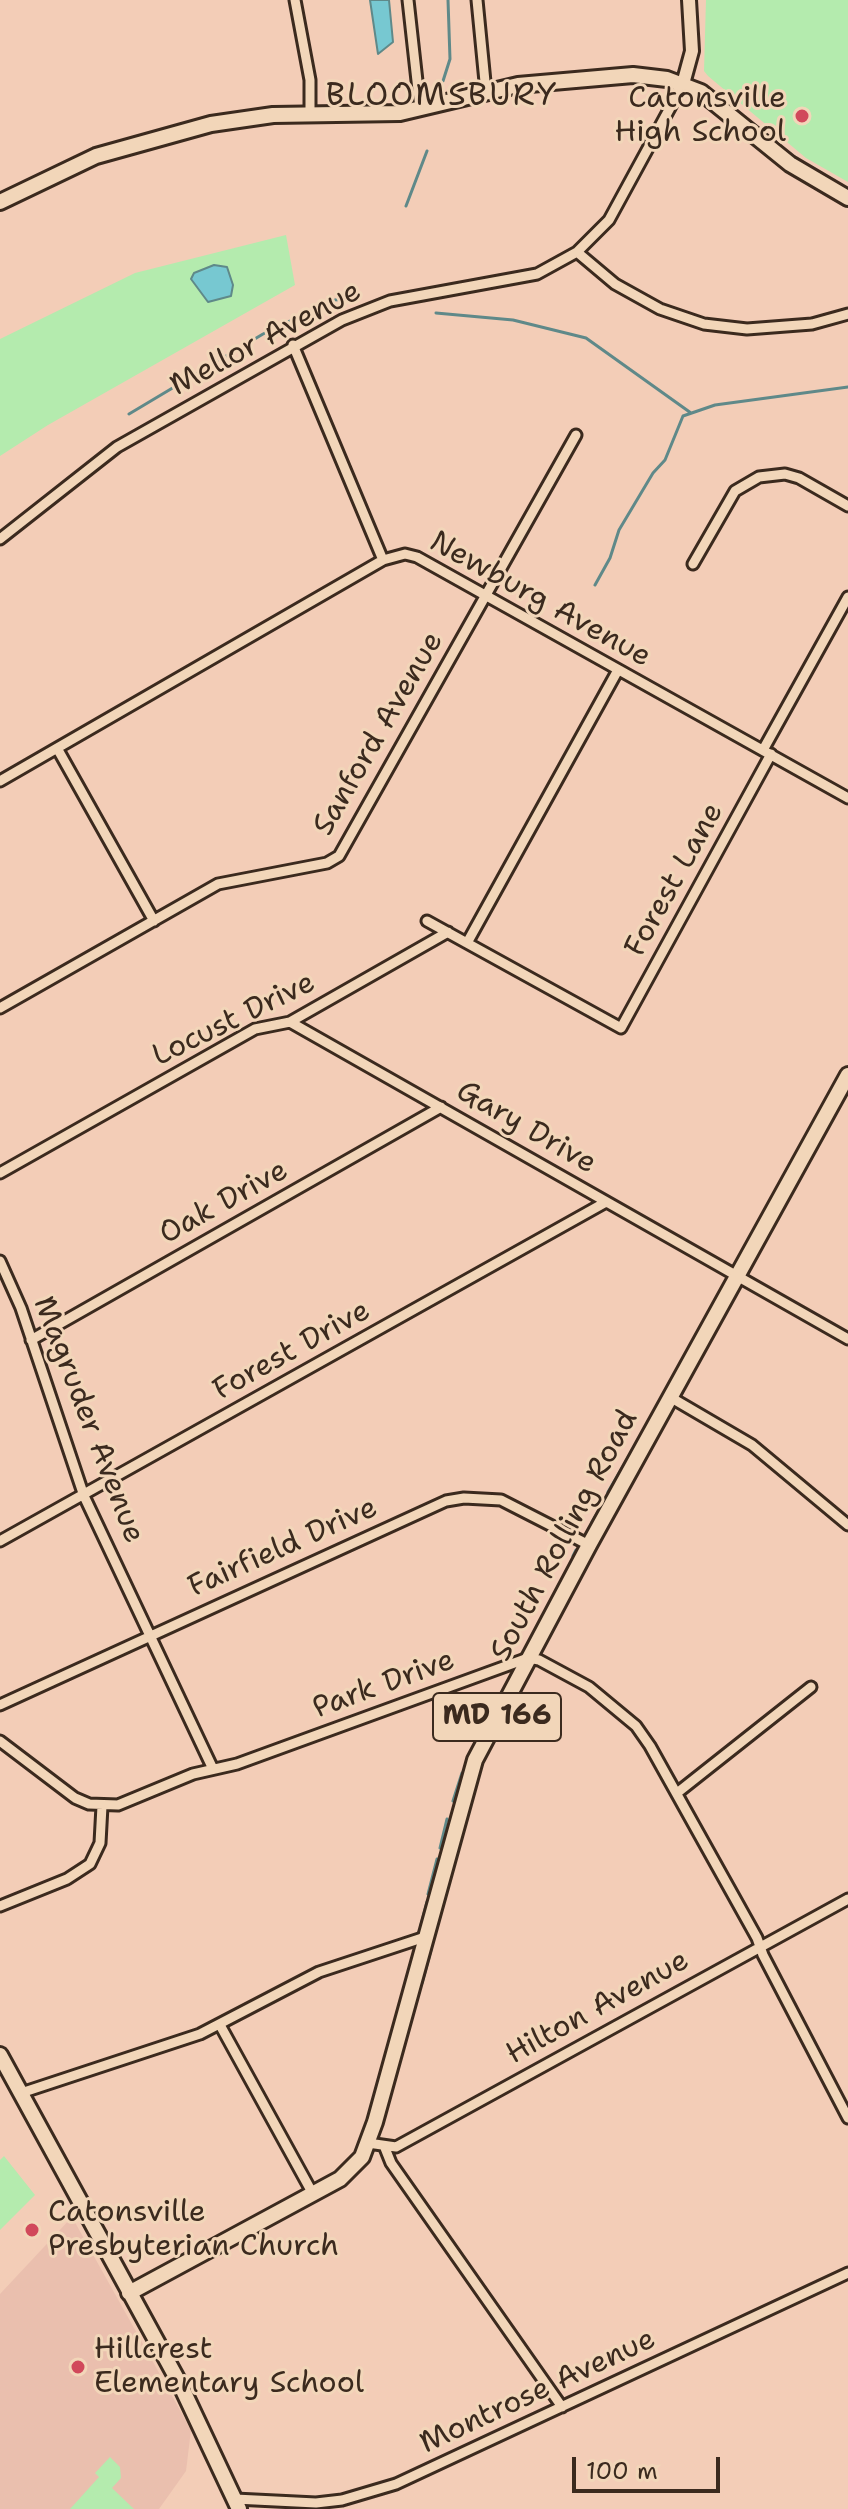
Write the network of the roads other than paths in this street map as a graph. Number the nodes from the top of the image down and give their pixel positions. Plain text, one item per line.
1 (295, 0) edge
2 (408, 0) edge
3 (477, 0) edge
4 (689, 0) edge
5 (683, 84) junction
6 (486, 92) junction
7 (420, 108) junction
8 (310, 114) junction
9 (848, 198) edge
10 (0, 202) edge
11 (577, 252) junction
12 (848, 314) edge
13 (293, 345) junction
14 (576, 435) dead end
15 (848, 506) edge
16 (0, 539) edge
17 (383, 560) junction
18 (693, 564) dead end
19 (485, 595) junction
20 (848, 597) edge
21 (618, 670) junction
22 (57, 748) junction
23 (767, 752) junction
24 (0, 781) edge
25 (848, 798) edge
26 (154, 921) junction
27 (427, 921) dead end
28 (448, 932) junction
29 (467, 943) junction
30 (0, 1008) edge
31 (290, 1022) junction
32 (848, 1075) edge
33 (441, 1107) junction
34 (0, 1173) edge
35 (606, 1202) junction
36 (0, 1261) edge
37 (738, 1276) junction
38 (848, 1339) edge
39 (31, 1340) junction
40 (670, 1397) junction
41 (84, 1496) junction
42 (848, 1525) edge
43 (0, 1541) edge
44 (589, 1545) junction
45 (150, 1634) junction
46 (528, 1658) junction
47 (811, 1687) dead end
48 (0, 1705) edge
49 (0, 1741) edge
50 (213, 1769) junction
51 (677, 1793) junction
52 (102, 1806) junction
53 (848, 1899) edge
54 (0, 1906) edge
55 (425, 1937) junction
56 (760, 1946) junction
57 (220, 2025) junction
58 (0, 2055) edge
59 (21, 2093) junction
60 (848, 2118) edge
61 (368, 2143) junction
62 (385, 2148) junction
63 (313, 2194) junction
64 (848, 2273) edge
65 (129, 2293) junction
66 (562, 2407) junction
67 (237, 2504) edge

1 - 8 street
2 - 7 street
3 - 6 street
4 - 5 street
5 - 6 main road
5 - 9 main road
5 - 11 street, Mellor Avenue
6 - 7 main road
7 - 8 main road
8 - 10 main road
11 - 12 street
11 - 13 street, Mellor Avenue
13 - 16 street, Mellor Avenue
13 - 17 street
14 - 19 street, Sanford Avenue
15 - 18 street
17 - 19 street, Newburg Avenue
17 - 22 street, Newburg Avenue
19 - 21 street, Newburg Avenue
19 - 26 street, Sanford Avenue
20 - 23 street, Forest Lane
21 - 23 street, Newburg Avenue
21 - 29 street
22 - 24 street, Newburg Avenue
22 - 26 street
23 - 25 street, Newburg Avenue
23 - 29 street, Forest Lane
26 - 30 street, Sanford Avenue
27 - 28 street
28 - 29 street
28 - 31 street, Locust Drive
31 - 33 street, Gary Drive
31 - 34 street, Locust Drive
32 - 37 main road, South Rolling Road / MD 166
33 - 35 street, Gary Drive
33 - 39 street, Oak Drive
35 - 37 street, Gary Drive
35 - 41 street, Forest Drive
36 - 39 street, Magruder Avenue
37 - 38 street, Gary Drive
37 - 40 main road, South Rolling Road / MD 166
39 - 41 street, Magruder Avenue
40 - 42 street
40 - 44 main road, South Rolling Road / MD 166
41 - 43 street, Forest Drive
41 - 45 street, Magruder Avenue
44 - 45 street, Fairfield Drive
44 - 46 main road, South Rolling Road / MD 166
45 - 48 street, Fairfield Drive
45 - 50 street, Magruder Avenue
46 - 50 street, Park Drive
46 - 51 street
46 - 55 main road, South Rolling Road / MD 166
47 - 51 street
49 - 52 street
50 - 52 street, Park Drive
51 - 56 street
52 - 54 street
53 - 56 street, Hilton Avenue
55 - 57 street
55 - 61 main road, South Rolling Road / MD 166
56 - 60 street
56 - 62 street, Hilton Avenue
57 - 59 street
57 - 63 street
58 - 59 main road
59 - 65 main road
61 - 62 street
61 - 63 main road, South Rolling Road / MD 166
62 - 66 street
63 - 65 main road, South Rolling Road / MD 166
64 - 66 street, Montrose Avenue
65 - 67 main road
66 - 67 street, Montrose Avenue

